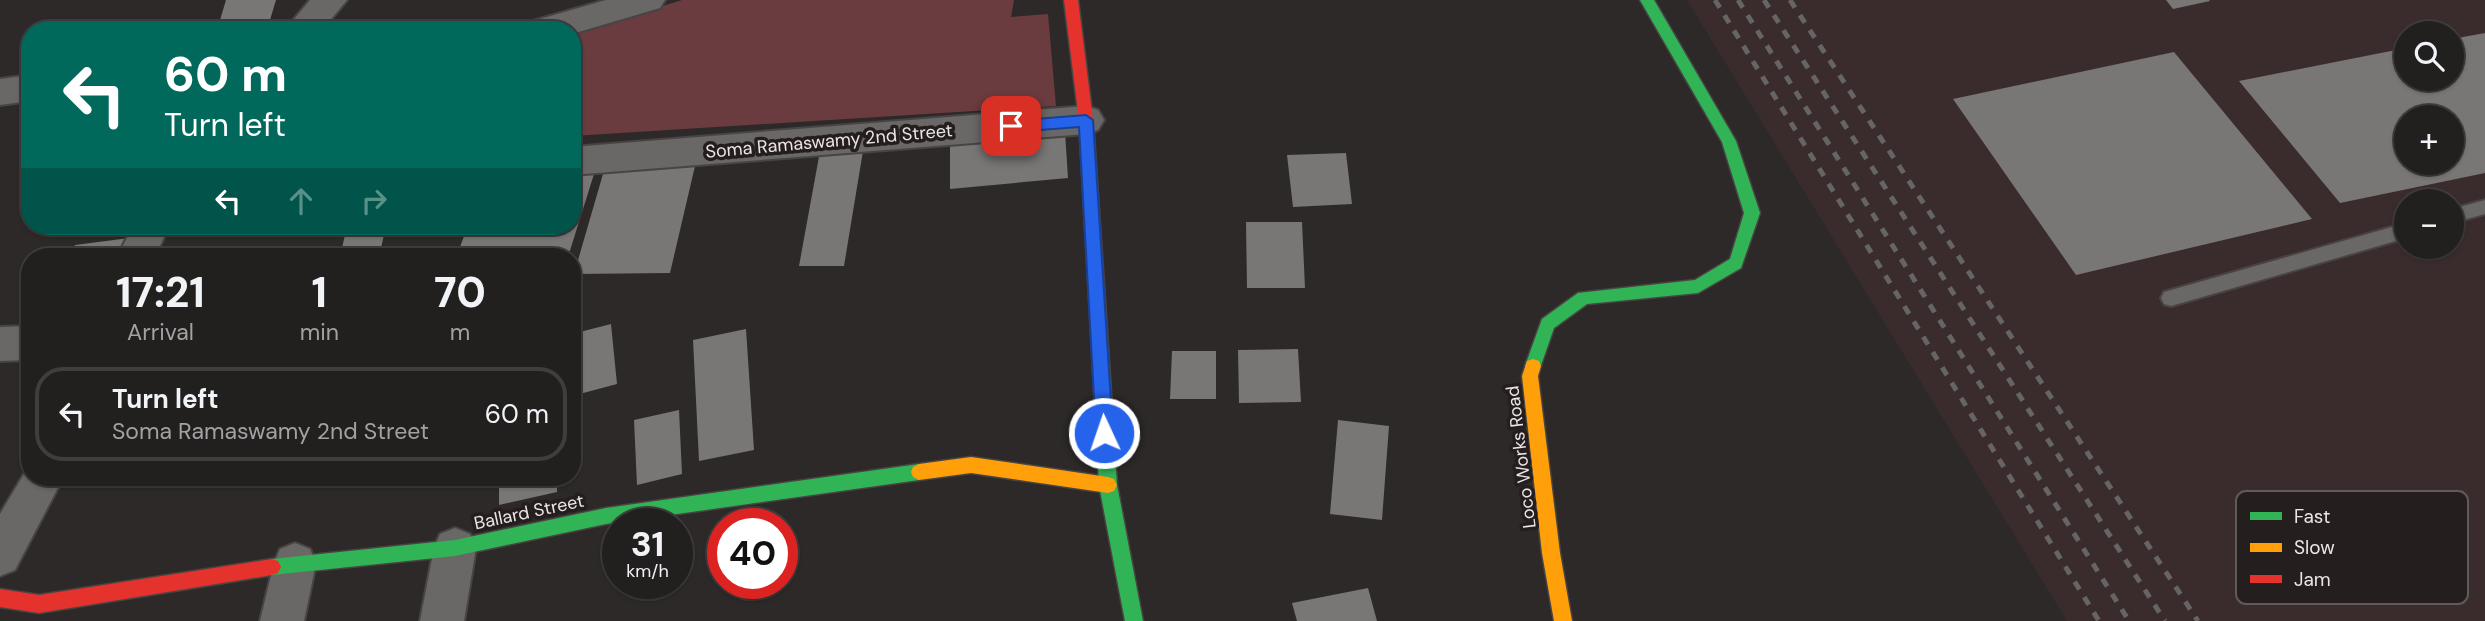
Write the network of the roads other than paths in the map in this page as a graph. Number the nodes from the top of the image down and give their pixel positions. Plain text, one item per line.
1 (330, 0) edge
2 (648, 0) edge
3 (1071, 0) edge
4 (1647, 0) edge
5 (310, 21) edge
6 (576, 21) edge
7 (21, 89) edge
8 (0, 92) edge
9 (1086, 120) junction
10 (581, 160) edge
11 (2485, 207) edge
12 (2464, 213) edge
13 (2394, 233) edge
14 (2171, 298) dead end
15 (21, 343) edge
16 (0, 344) edge
17 (1108, 485) junction
18 (38, 486) edge
19 (455, 548) junction
20 (0, 556) edge
21 (295, 564) junction
22 (0, 598) edge
23 (282, 621) edge
24 (442, 621) edge
25 (1134, 621) edge
26 (1563, 621) edge

1 - 5 street
2 - 6 street
3 - 9 street
4 - 26 street, Loco Works Road
7 - 8 street
9 - 10 street, Soma Ramaswamy 2nd Street
9 - 17 street
11 - 12 lane
13 - 14 lane
15 - 16 street
17 - 19 street, Ballard Street
17 - 25 street
18 - 20 street
19 - 21 street, Ballard Street
19 - 24 street
21 - 22 street, Ballard Street
21 - 23 street

